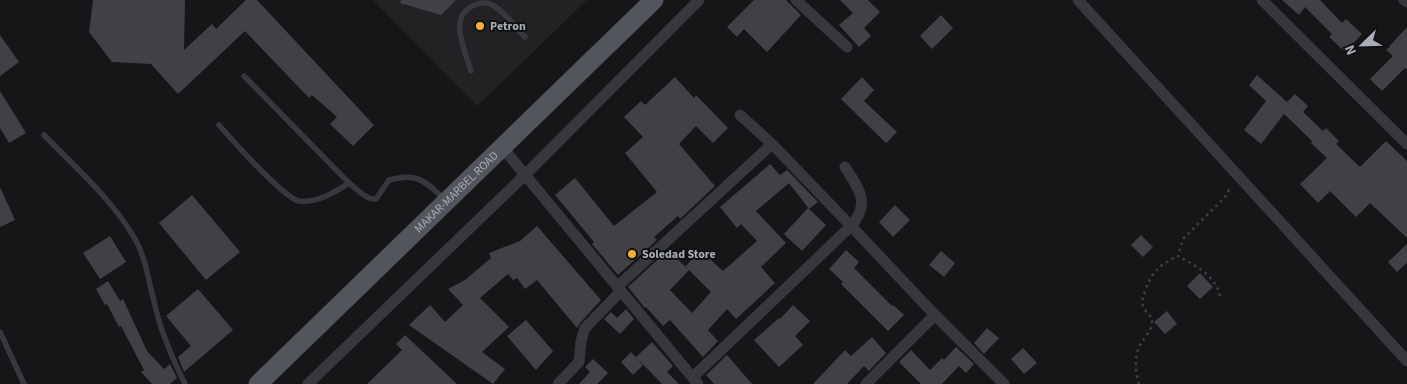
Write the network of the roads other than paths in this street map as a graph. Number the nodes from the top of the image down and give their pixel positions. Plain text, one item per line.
1 (654, 0) edge
2 (699, 0) edge
3 (796, 0) edge
4 (1078, 0) edge
5 (1262, 0) edge
6 (525, 37) dead end
7 (847, 48) dead end
8 (471, 71) dead end
9 (244, 76) dead end
10 (740, 115) dead end
11 (219, 125) dead end
12 (44, 136) dead end
13 (772, 144) junction
14 (1407, 144) edge
15 (502, 147) junction
16 (845, 167) dead end
17 (525, 174) junction
18 (349, 183) junction
19 (446, 201) junction
20 (851, 226) junction
21 (619, 289) junction
22 (935, 316) junction
23 (0, 332) edge
24 (1407, 361) edge
25 (696, 380) edge
26 (24, 384) edge
27 (185, 384) edge
28 (258, 384) edge
29 (308, 384) edge
30 (558, 384) edge
31 (866, 384) edge
32 (1004, 384) edge

1 - 15 main road, MAKAR-MARBEL ROAD
2 - 17 street
3 - 7 street
4 - 24 street
5 - 14 street
6 - 8 lane
9 - 18 lane
10 - 13 street
11 - 18 lane
12 - 27 lane
13 - 20 street
13 - 21 street
15 - 17 street
15 - 19 main road, MAKAR-MARBEL ROAD
16 - 20 street
17 - 21 street
17 - 29 street
18 - 19 lane
19 - 28 main road, MAKAR-MARBEL ROAD
20 - 22 street
20 - 25 street
21 - 25 street
21 - 30 street
22 - 31 street
22 - 32 street
23 - 26 lane

